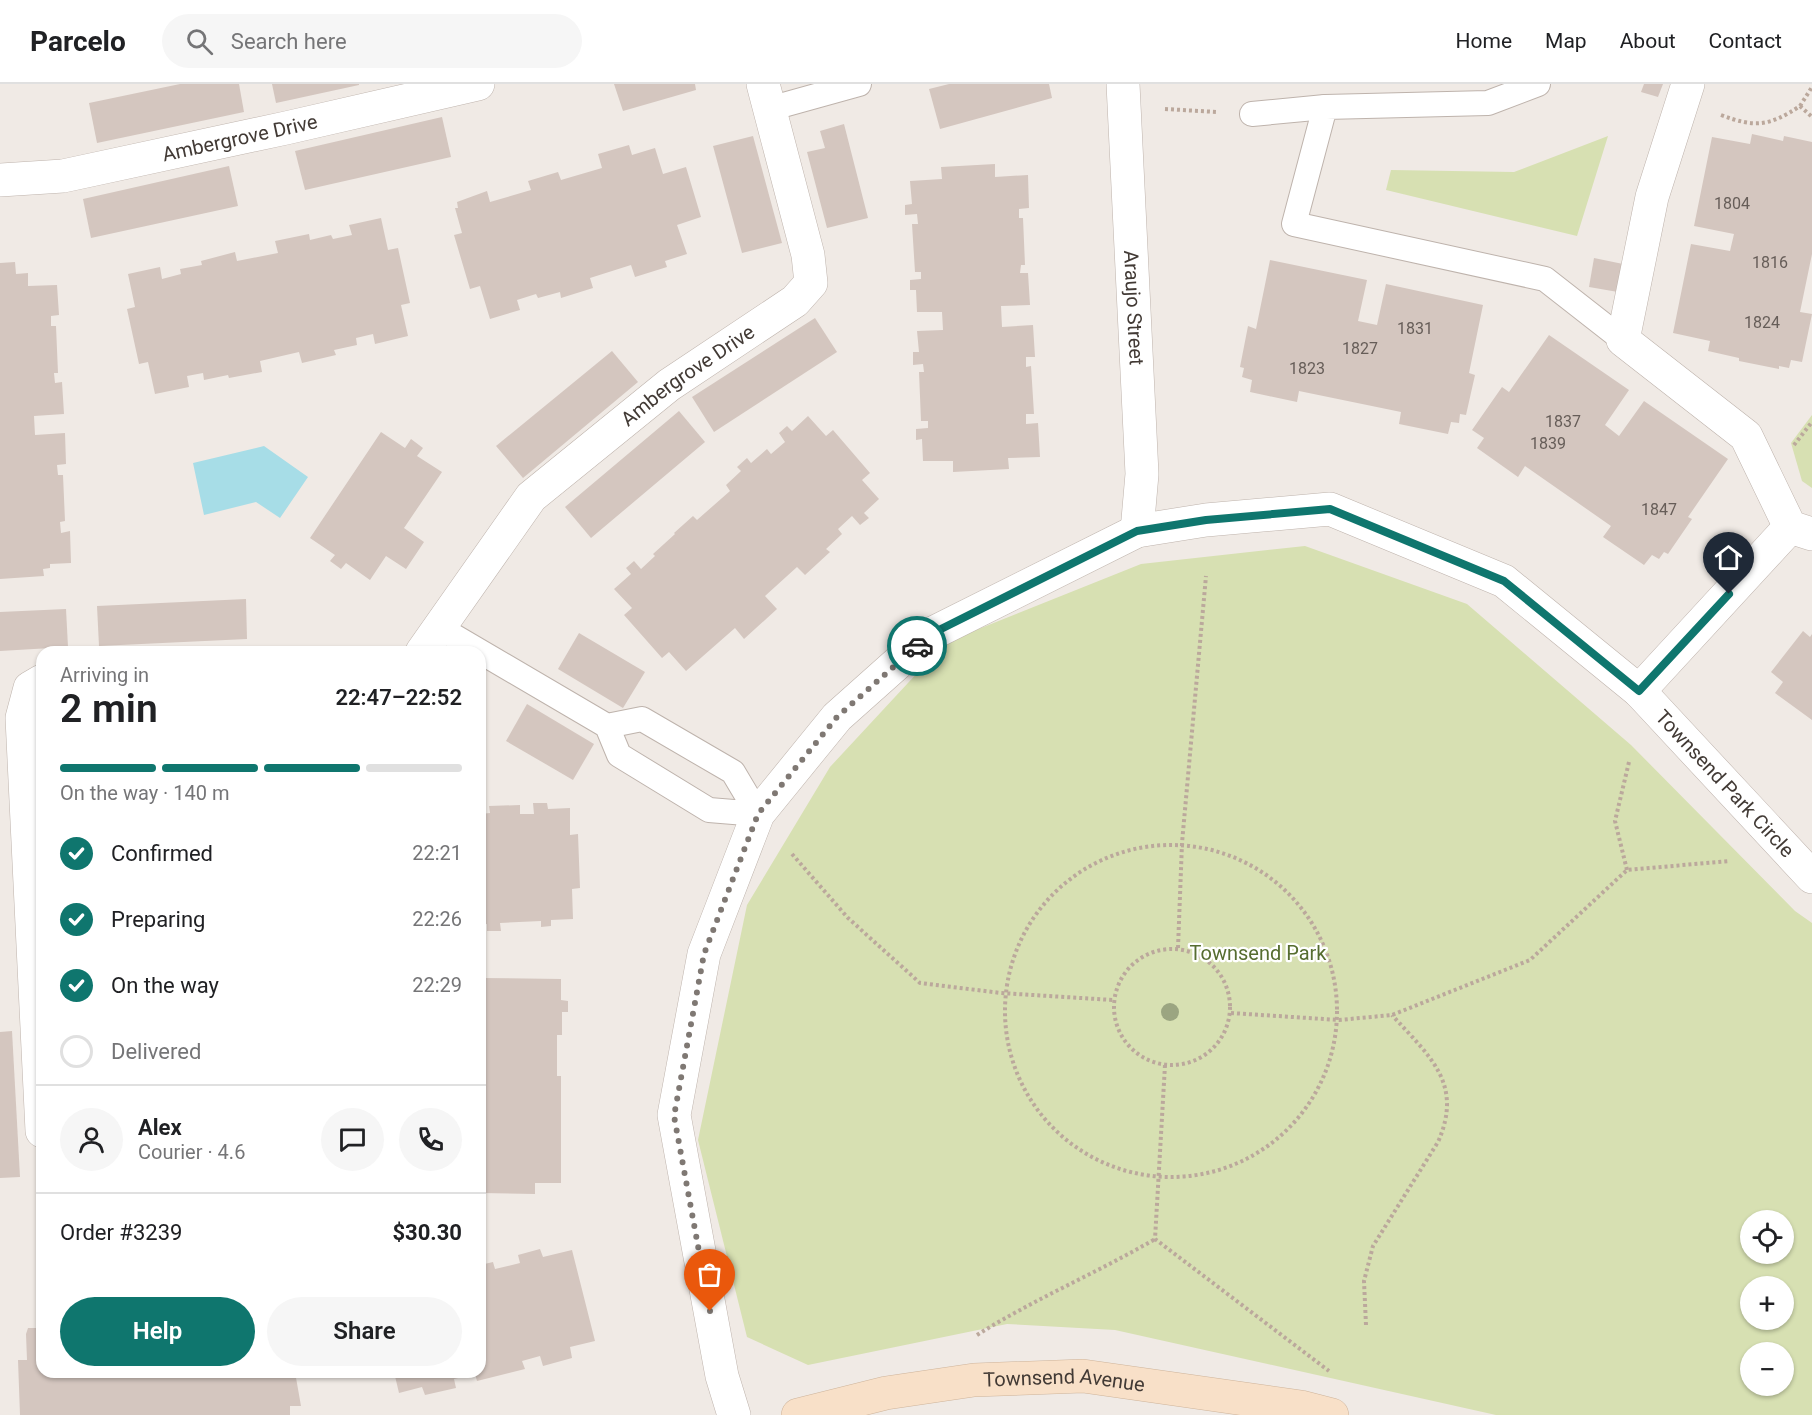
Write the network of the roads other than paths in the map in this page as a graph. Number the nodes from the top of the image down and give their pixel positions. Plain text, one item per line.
1 (478, 84) edge
2 (860, 84) edge
3 (1538, 84) edge
4 (1685, 92) edge
5 (1124, 95) edge
6 (766, 96) edge
7 (1325, 107) junction
8 (1252, 114) road end
9 (0, 180) edge
10 (1623, 340) junction
11 (1137, 531) junction
12 (1801, 531) edge
13 (431, 640) edge
14 (486, 667) edge
15 (36, 684) edge
16 (1639, 691) junction
17 (607, 726) junction
18 (758, 814) junction
19 (1812, 877) edge
20 (36, 1007) edge
21 (734, 1415) edge
22 (798, 1415) edge
23 (1332, 1415) edge

1 - 9 street, Ambergrove Drive
2 - 6 lane
3 - 7 lane
4 - 10 street
5 - 11 street, Araujo Street
6 - 13 street, Ambergrove Drive
7 - 8 lane
7 - 10 lane
10 - 12 street
11 - 16 street, Townsend Park Circle
11 - 18 street, Townsend Park Circle
12 - 16 street
14 - 17 lane, Ambergrove Drive
15 - 20 street
16 - 19 street, Townsend Park Circle
17 - 18 lane
17 - 18 lane
18 - 21 street, Townsend Park Circle
22 - 23 street, Townsend Avenue

